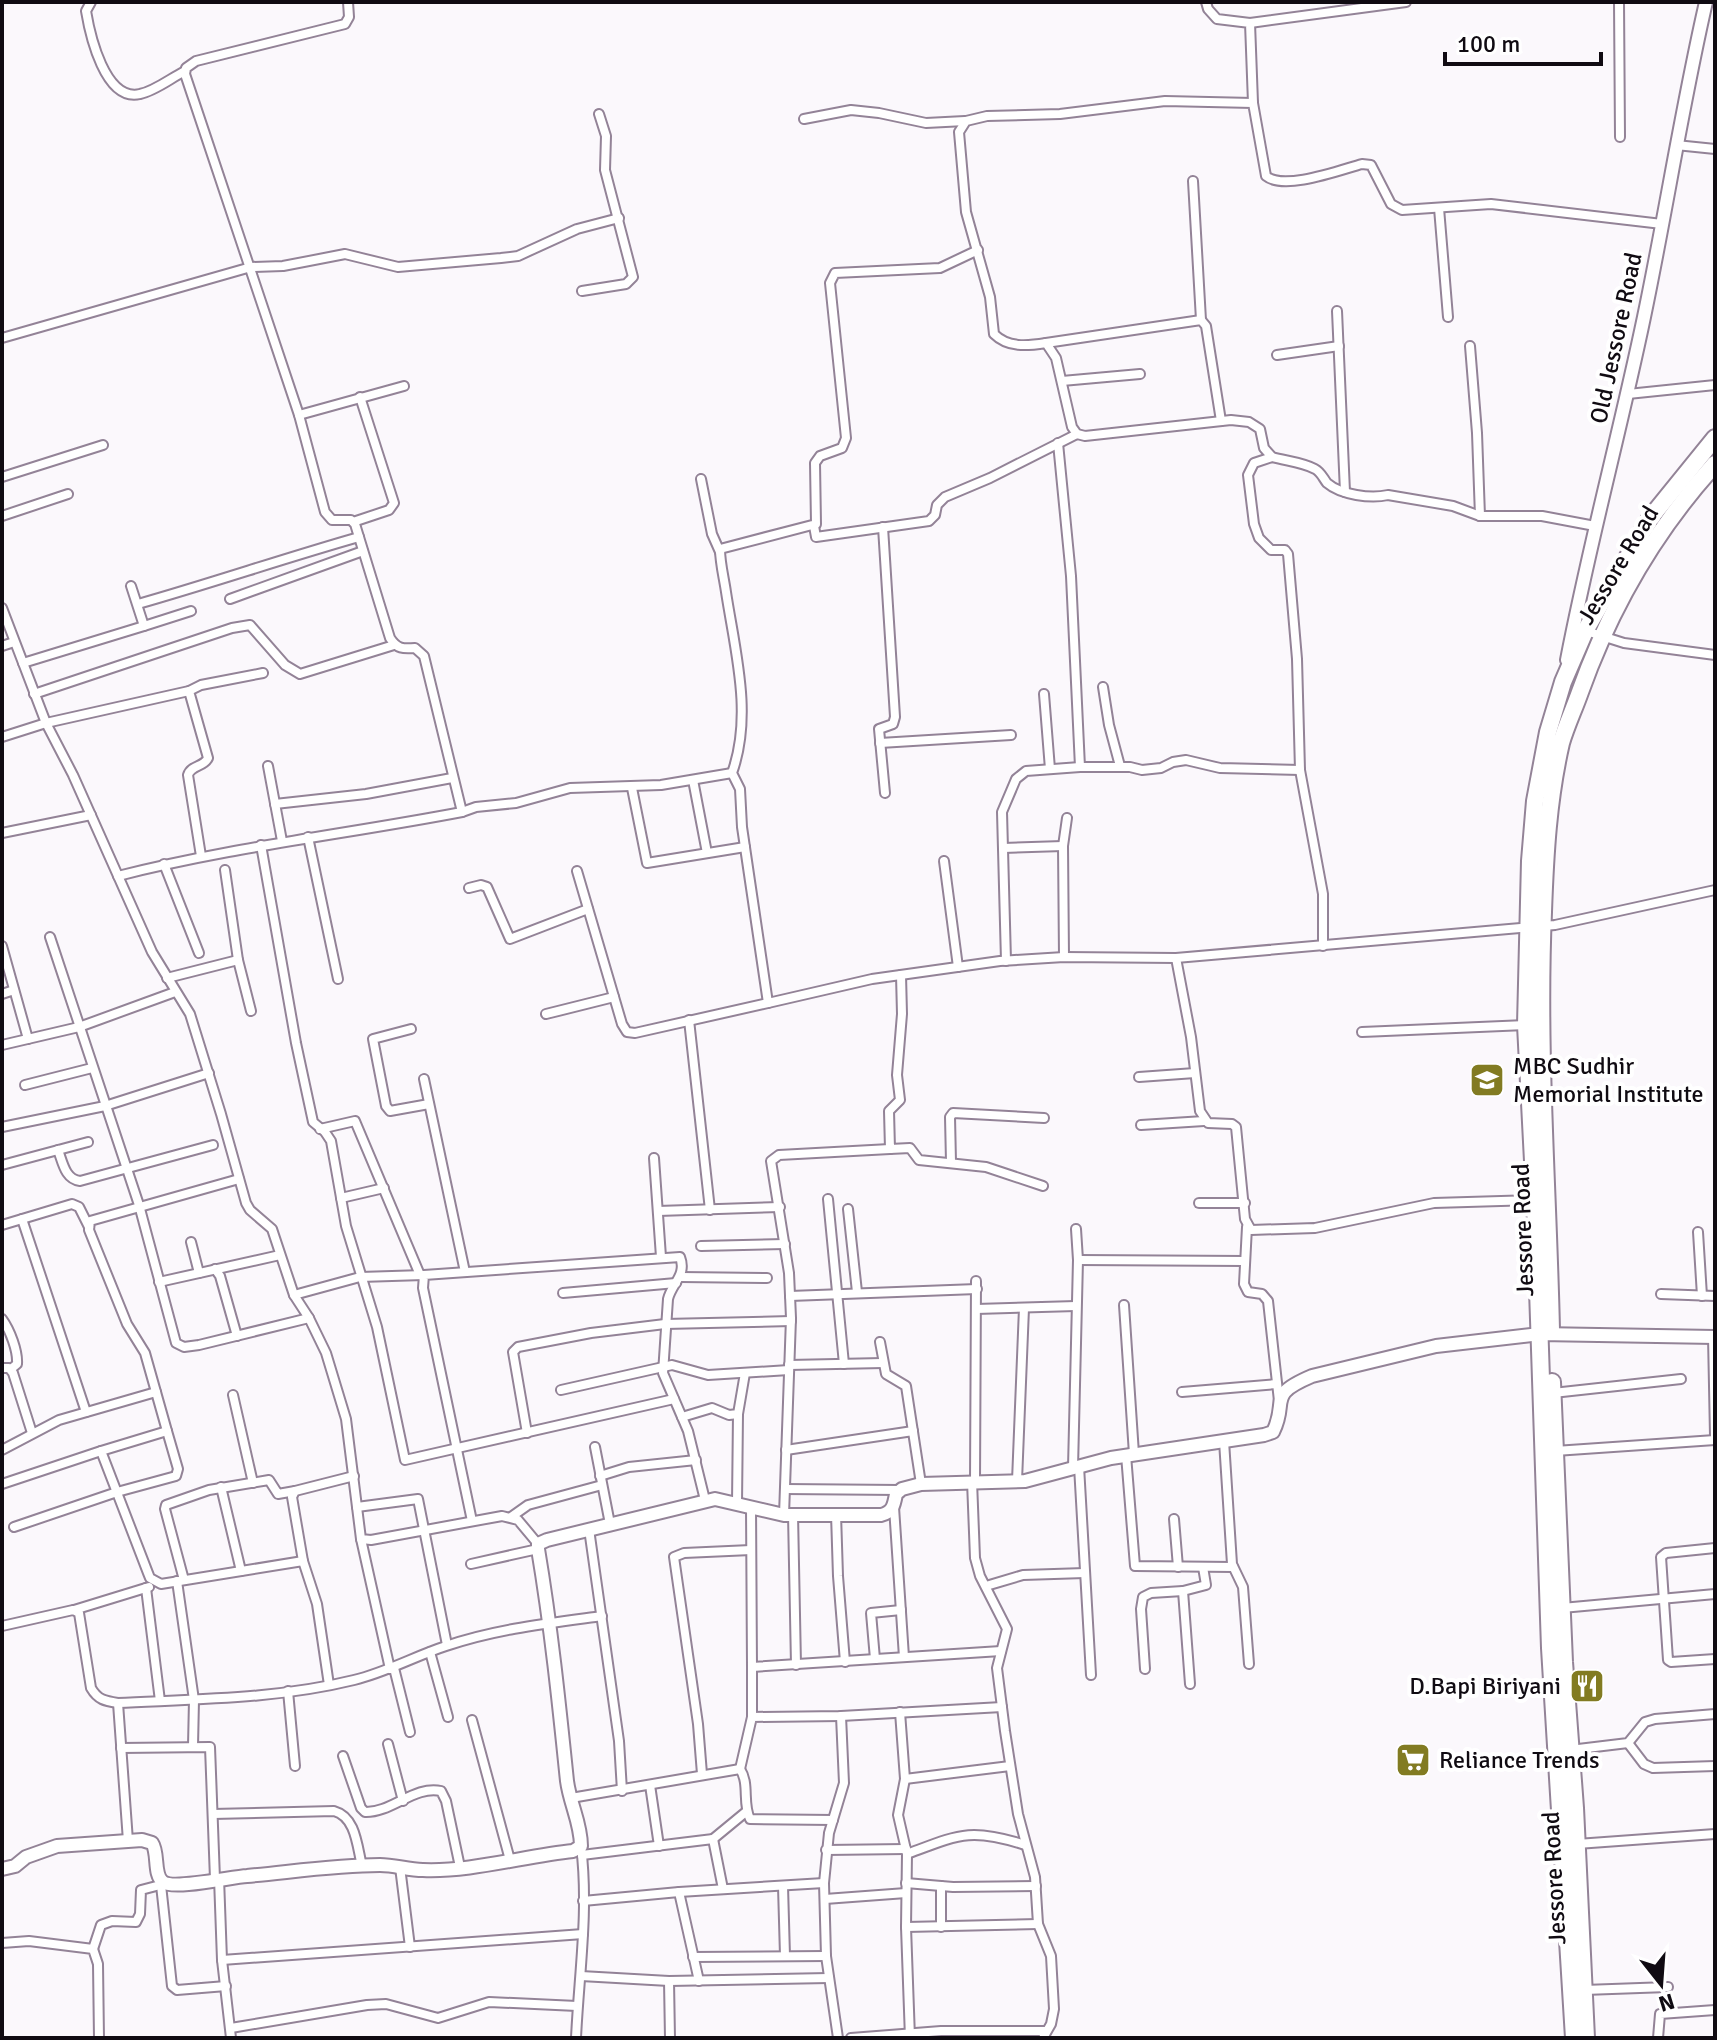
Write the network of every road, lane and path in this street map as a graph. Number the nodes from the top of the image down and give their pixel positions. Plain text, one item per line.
1 (91, 2) edge
2 (348, 2) edge
3 (1206, 2) edge
4 (1406, 2) edge
5 (1619, 2) edge
6 (1709, 7) edge
7 (1250, 23) junction
8 (185, 71) junction
9 (1253, 103) junction
10 (599, 114) dead end
11 (804, 119) dead end
12 (966, 121) junction
13 (1620, 137) dead end
14 (1676, 145) junction
15 (1715, 149) edge
16 (1193, 181) dead end
17 (1439, 208) junction
18 (619, 218) junction
19 (1662, 224) junction
20 (978, 250) junction
21 (251, 267) junction
22 (582, 291) dead end
23 (1337, 311) dead end
24 (1448, 317) dead end
25 (1201, 320) junction
26 (2, 338) edge
27 (1046, 343) junction
28 (1339, 346) junction
29 (1470, 346) dead end
30 (1277, 355) dead end
31 (1140, 374) dead end
32 (1062, 381) junction
33 (1715, 385) edge
34 (404, 386) dead end
35 (1628, 394) junction
36 (360, 397) junction
37 (299, 415) junction
38 (1221, 421) junction
39 (1077, 434) junction
40 (1715, 438) edge
41 (1058, 443) junction
42 (103, 445) dead end
43 (1272, 457) junction
44 (1715, 464) edge
45 (2, 477) edge
46 (701, 479) dead end
47 (1345, 492) junction
48 (68, 494) dead end
49 (2, 516) edge
50 (1480, 516) junction
51 (353, 522) junction
52 (814, 526) junction
53 (1595, 526) junction
54 (883, 527) junction
55 (359, 537) junction
56 (1646, 539) junction
57 (363, 551) junction
58 (720, 552) junction
59 (131, 586) dead end
60 (230, 599) dead end
61 (138, 604) junction
62 (2, 608) edge
63 (191, 611) dead end
64 (144, 626) junction
65 (1579, 629) junction
66 (1602, 636) junction
67 (14, 642) junction
68 (394, 645) junction
69 (2, 646) edge
70 (1715, 655) edge
71 (23, 663) junction
72 (263, 673) dead end
73 (1103, 687) dead end
74 (189, 691) junction
75 (34, 694) junction
76 (1044, 694) dead end
77 (46, 723) junction
78 (1011, 735) dead end
79 (2, 737) edge
80 (880, 743) junction
81 (268, 766) dead end
82 (1120, 766) junction
83 (1080, 767) junction
84 (1050, 769) junction
85 (1300, 770) junction
86 (732, 773) junction
87 (452, 778) junction
88 (693, 780) junction
89 (632, 788) junction
90 (885, 793) dead end
91 (275, 804) junction
92 (462, 812) junction
93 (91, 815) junction
94 (1067, 818) dead end
95 (2, 833) edge
96 (308, 837) junction
97 (282, 841) junction
98 (261, 845) junction
99 (1063, 846) junction
100 (745, 847) junction
101 (1003, 848) junction
102 (707, 853) junction
103 (201, 856) junction
104 (944, 861) dead end
105 (164, 864) junction
106 (225, 870) dead end
107 (577, 871) dead end
108 (118, 876) junction
109 (469, 888) dead end
110 (1715, 890) edge
111 (588, 909) junction
112 (1535, 927) junction
113 (50, 937) dead end
114 (2, 946) edge
115 (1323, 946) junction
116 (199, 953) dead end
117 (1064, 957) junction
118 (1176, 958) junction
119 (238, 960) junction
120 (1006, 961) junction
121 (958, 967) junction
122 (901, 975) junction
123 (167, 978) junction
124 (338, 979) dead end
125 (14, 990) junction
126 (175, 992) junction
127 (2, 994) edge
128 (614, 997) junction
129 (768, 1003) junction
130 (251, 1011) dead end
131 (546, 1014) dead end
132 (689, 1020) junction
133 (1526, 1025) junction
134 (79, 1027) junction
135 (411, 1029) dead end
136 (1362, 1032) dead end
137 (28, 1039) junction
138 (2, 1045) edge
139 (92, 1068) junction
140 (209, 1073) junction
141 (1195, 1073) junction
142 (1139, 1077) dead end
143 (424, 1079) dead end
144 (25, 1085) dead end
145 (429, 1104) junction
146 (105, 1106) junction
147 (1044, 1118) dead end
148 (1204, 1121) junction
149 (1141, 1125) dead end
150 (2, 1127) edge
151 (320, 1129) junction
152 (88, 1142) dead end
153 (213, 1145) dead end
154 (890, 1149) junction
155 (58, 1150) junction
156 (654, 1158) dead end
157 (951, 1162) junction
158 (2, 1165) edge
159 (127, 1169) junction
160 (239, 1179) junction
161 (1043, 1186) dead end
162 (384, 1188) junction
163 (341, 1198) junction
164 (828, 1199) dead end
165 (1535, 1200) junction
166 (1199, 1203) dead end
167 (1245, 1203) junction
168 (139, 1205) junction
169 (780, 1207) junction
170 (848, 1209) dead end
171 (710, 1210) junction
172 (658, 1211) junction
173 (22, 1219) junction
174 (2, 1225) edge
175 (1247, 1227) junction
176 (89, 1228) junction
177 (1076, 1229) dead end
178 (1698, 1232) dead end
179 (191, 1242) dead end
180 (785, 1244) junction
181 (701, 1246) dead end
182 (280, 1255) junction
183 (661, 1257) junction
184 (1078, 1260) junction
185 (1245, 1261) junction
186 (215, 1269) junction
187 (465, 1272) junction
188 (199, 1273) junction
189 (422, 1275) junction
190 (360, 1277) junction
191 (767, 1278) dead end
192 (678, 1280) junction
193 (159, 1282) junction
194 (857, 1292) junction
195 (563, 1293) dead end
196 (838, 1293) junction
197 (1661, 1294) dead end
198 (294, 1295) junction
199 (790, 1296) junction
200 (1702, 1296) junction
201 (1715, 1296) edge
202 (1124, 1305) dead end
203 (1076, 1306) junction
204 (1024, 1308) junction
205 (976, 1309) junction
206 (309, 1318) junction
207 (2, 1319) edge
208 (791, 1321) junction
209 (665, 1324) junction
210 (1545, 1334) junction
211 (237, 1336) junction
212 (1714, 1336) edge
213 (880, 1342) dead end
214 (883, 1363) junction
215 (844, 1364) junction
216 (789, 1367) junction
217 (662, 1368) junction
218 (7, 1369) edge
219 (745, 1373) junction
220 (1681, 1379) dead end
221 (1277, 1384) junction
222 (561, 1390) dead end
223 (156, 1392) junction
224 (1182, 1392) dead end
225 (1552, 1393) junction
226 (233, 1395) dead end
227 (674, 1399) junction
228 (1279, 1401) junction
229 (86, 1412) junction
230 (738, 1414) junction
231 (682, 1417) junction
232 (167, 1431) junction
233 (913, 1431) junction
234 (32, 1433) junction
235 (527, 1433) junction
236 (1715, 1438) edge
237 (1224, 1441) junction
238 (595, 1447) dead end
239 (2, 1450) edge
240 (457, 1450) junction
241 (786, 1450) junction
242 (101, 1451) junction
243 (1555, 1451) junction
244 (1130, 1455) junction
245 (696, 1460) junction
246 (1076, 1467) junction
247 (354, 1476) junction
248 (601, 1480) junction
249 (973, 1481) junction
250 (1017, 1481) junction
251 (253, 1483) junction
252 (2, 1484) edge
253 (921, 1484) junction
254 (221, 1487) junction
255 (785, 1489) junction
256 (901, 1490) junction
257 (295, 1491) junction
258 (117, 1492) junction
259 (705, 1500) junction
260 (737, 1503) junction
261 (751, 1506) junction
262 (357, 1507) junction
263 (894, 1507) junction
264 (788, 1514) junction
265 (836, 1514) junction
266 (511, 1517) junction
267 (1174, 1519) dead end
268 (472, 1521) junction
269 (610, 1524) junction
270 (14, 1527) dead end
271 (589, 1529) junction
272 (426, 1530) junction
273 (361, 1539) junction
274 (538, 1546) junction
275 (1715, 1548) edge
276 (751, 1550) junction
277 (303, 1561) junction
278 (471, 1564) dead end
279 (1178, 1567) junction
280 (1203, 1567) junction
281 (1233, 1567) junction
282 (241, 1571) junction
283 (1085, 1573) junction
284 (180, 1581) junction
285 (161, 1584) junction
286 (986, 1586) junction
287 (146, 1588) junction
288 (1183, 1591) junction
289 (1715, 1594) edge
290 (1664, 1599) junction
291 (1562, 1608) junction
292 (73, 1610) junction
293 (901, 1610) junction
294 (602, 1616) junction
295 (550, 1623) junction
296 (2, 1626) edge
297 (447, 1645) junction
298 (1001, 1651) junction
299 (430, 1652) junction
300 (904, 1657) junction
301 (875, 1659) junction
302 (1715, 1659) edge
303 (845, 1662) junction
304 (1249, 1664) dead end
305 (796, 1665) junction
306 (752, 1667) junction
307 (392, 1668) junction
308 (1145, 1669) dead end
309 (1091, 1675) dead end
310 (1190, 1684) dead end
311 (329, 1685) junction
312 (288, 1691) junction
313 (194, 1700) junction
314 (160, 1701) junction
315 (118, 1703) junction
316 (1002, 1707) junction
317 (900, 1712) junction
318 (1715, 1714) edge
319 (841, 1716) junction
320 (448, 1717) dead end
321 (752, 1717) junction
322 (472, 1720) dead end
323 (410, 1732) dead end
324 (1628, 1743) junction
325 (388, 1744) dead end
326 (193, 1746) junction
327 (121, 1748) junction
328 (1570, 1750) junction
329 (343, 1756) dead end
330 (295, 1766) dead end
331 (1010, 1766) junction
332 (1715, 1766) edge
333 (740, 1769) junction
334 (702, 1774) junction
335 (905, 1779) junction
336 (650, 1785) junction
337 (622, 1791) junction
338 (571, 1798) junction
339 (403, 1801) junction
340 (747, 1811) junction
341 (371, 1813) junction
342 (213, 1814) junction
343 (833, 1820) junction
344 (351, 1825) junction
345 (1715, 1834) edge
346 (713, 1839) junction
347 (128, 1841) junction
348 (1577, 1844) junction
349 (1025, 1845) junction
350 (659, 1846) junction
351 (826, 1850) junction
352 (582, 1851) junction
353 (906, 1852) junction
354 (510, 1860) junction
355 (362, 1866) junction
356 (400, 1867) junction
357 (460, 1867) junction
358 (2, 1869) edge
359 (217, 1879) junction
360 (824, 1883) junction
361 (906, 1883) junction
362 (163, 1884) junction
363 (783, 1886) junction
364 (941, 1886) junction
365 (1036, 1886) junction
366 (723, 1889) junction
367 (679, 1892) junction
368 (906, 1893) junction
369 (825, 1899) junction
370 (583, 1901) junction
371 (1038, 1924) junction
372 (906, 1927) junction
373 (941, 1927) junction
374 (583, 1934) junction
375 (2, 1943) edge
376 (410, 1947) junction
377 (93, 1949) junction
378 (785, 1956) junction
379 (826, 1956) junction
380 (693, 1957) junction
381 (222, 1960) junction
382 (581, 1976) junction
383 (829, 1978) junction
384 (669, 1981) junction
385 (699, 1981) junction
386 (226, 1986) junction
387 (1668, 1987) dead end
388 (1584, 1990) junction
389 (577, 2006) junction
390 (1715, 2010) edge
391 (231, 2033) edge
392 (910, 2035) edge
393 (1045, 2035) edge
394 (99, 2038) edge
395 (576, 2038) edge
396 (670, 2038) edge
397 (838, 2038) edge
398 (851, 2038) edge
399 (1574, 2038) edge
400 (1586, 2038) edge
401 (1658, 2038) edge

1 - 8 street
2 - 8 street
3 - 7 street
4 - 7 street
5 - 13 street
6 - 14 street, Old Jessore Road
7 - 9 street
8 - 21 street
9 - 12 street
9 - 17 street
10 - 18 street
11 - 12 street
12 - 20 street
14 - 15 street
14 - 19 street, Old Jessore Road
16 - 25 street
17 - 19 street
17 - 24 street
18 - 21 street
18 - 22 street
19 - 35 street, Old Jessore Road
20 - 27 street
20 - 52 street
21 - 26 street
21 - 37 street
23 - 28 street
25 - 27 street
25 - 38 street
27 - 32 street
28 - 30 street
28 - 47 street
29 - 50 street
31 - 32 street
32 - 39 street
33 - 35 street
34 - 36 street
35 - 53 street, Old Jessore Road
36 - 37 street
36 - 51 street
37 - 51 street
38 - 39 street
38 - 43 street
39 - 41 street
40 - 56 highway
41 - 54 street
41 - 83 street
42 - 45 street
43 - 47 street
43 - 85 street
44 - 56 highway, Jessore Road
46 - 58 street
47 - 50 street
48 - 49 street
50 - 53 street
51 - 55 street
52 - 54 street
52 - 58 street
53 - 65 street, Old Jessore Road
54 - 80 street
55 - 57 street
55 - 61 street
56 - 65 highway, Jessore Road
56 - 66 highway, Jessore Road
57 - 60 street
57 - 68 street
58 - 86 street
59 - 61 street
61 - 64 street
62 - 67 street
63 - 64 street
64 - 71 street
65 - 66 street
65 - 112 highway, Jessore Road
66 - 70 street
66 - 112 highway, Jessore Road
67 - 69 street
67 - 71 street
68 - 75 street
68 - 87 street
71 - 75 street
72 - 74 street
73 - 82 street
74 - 77 street
74 - 103 street
75 - 77 street
76 - 84 street
77 - 79 street
77 - 93 street
78 - 80 street
80 - 90 street
81 - 91 street
82 - 83 street
82 - 85 street
83 - 84 street
84 - 101 street
85 - 115 street
86 - 88 street
86 - 100 street
87 - 91 street
87 - 92 street
88 - 89 street
88 - 102 street
89 - 92 street
89 - 102 street
91 - 97 street
92 - 96 street
93 - 95 street
93 - 108 street
94 - 99 street
96 - 97 street
96 - 124 street
97 - 98 street
98 - 103 street
98 - 151 street
99 - 101 street
99 - 117 street
100 - 102 street
100 - 129 street
101 - 120 street
103 - 105 street
104 - 121 street
105 - 108 street
105 - 116 street
106 - 119 street
107 - 111 street
108 - 123 street
109 - 111 street
110 - 112 street
111 - 128 street
112 - 115 street
112 - 133 highway, Jessore Road
112 - 210 highway, Jessore Road
113 - 134 street
114 - 125 street
115 - 118 street
117 - 118 street
117 - 120 street
118 - 141 street
119 - 123 street
119 - 130 street
120 - 121 street
121 - 122 street
122 - 129 street
122 - 154 street
123 - 126 street
125 - 127 street
125 - 137 street
126 - 134 street
126 - 140 street
128 - 131 street
128 - 132 street
129 - 132 street
132 - 171 street
133 - 136 street
133 - 165 highway, Jessore Road
134 - 137 street
134 - 139 street
135 - 145 street
137 - 138 street
139 - 144 street
139 - 146 street
140 - 146 street
140 - 160 street
141 - 142 street
141 - 148 street
143 - 145 street
145 - 187 street
146 - 150 street
146 - 159 street
147 - 157 street
148 - 149 street
148 - 167 street
151 - 162 street
151 - 163 street
152 - 155 street
153 - 159 street
154 - 157 street
154 - 169 street
155 - 158 street
155 - 159 street
156 - 172 street
157 - 161 street
159 - 168 street
160 - 168 street
160 - 182 street
162 - 163 street
162 - 189 street
163 - 190 street
164 - 196 street
165 - 175 street
165 - 210 highway, Jessore Road
166 - 167 street
167 - 175 street
168 - 176 street
168 - 193 street
169 - 171 street
169 - 180 street
170 - 194 street
171 - 172 street
172 - 183 street
173 - 174 street
173 - 176 street
173 - 229 street
175 - 185 street
176 - 223 street
177 - 184 street
178 - 200 street
179 - 188 street
180 - 181 street
180 - 199 street
182 - 186 street
182 - 198 street
183 - 187 street
183 - 192 street
184 - 185 street
184 - 203 street
185 - 221 street
186 - 188 street
186 - 211 street
187 - 189 street
188 - 193 street
189 - 190 street
189 - 240 street
190 - 198 street
190 - 240 street
191 - 192 street
192 - 195 street
192 - 209 street
193 - 211 street
194 - 196 street
194 - 205 street
196 - 199 street
196 - 215 street
197 - 200 street
198 - 206 street
199 - 208 street
200 - 201 street
202 - 244 street
203 - 204 street
203 - 246 street
204 - 205 street
204 - 250 street
205 - 249 street
206 - 211 street
206 - 247 street
207 - 218 street
208 - 209 street
208 - 216 street
209 - 217 street
209 - 235 street
210 - 212 street
210 - 225 highway, Jessore Road
210 - 228 street
210 - 399 highway, Jessore Road
212 - 236 street
213 - 214 street
214 - 215 street
214 - 233 street
215 - 216 street
216 - 219 street
216 - 241 street
217 - 219 street
217 - 222 street
217 - 227 street
218 - 234 street
219 - 230 street
220 - 225 street
221 - 224 street
221 - 228 street
223 - 229 street
223 - 232 street
225 - 243 highway, Jessore Road
226 - 251 street
227 - 231 street
227 - 235 street
228 - 237 street
229 - 234 street
230 - 231 street
230 - 260 street
231 - 245 street
232 - 242 street
232 - 258 street
233 - 241 street
233 - 253 street
234 - 239 street
235 - 240 street
236 - 243 street
237 - 244 street
237 - 281 street
238 - 248 street
240 - 268 street
241 - 255 street
242 - 252 street
242 - 258 street
243 - 291 highway, Jessore Road
244 - 246 street
244 - 279 street
245 - 248 street
245 - 259 street
246 - 250 street
246 - 283 street
247 - 257 street
247 - 262 street
248 - 266 street
248 - 269 street
249 - 250 street
249 - 253 street
249 - 286 street
251 - 254 street
251 - 257 street
253 - 256 street
254 - 282 street
254 - 284 street
255 - 256 street
255 - 264 street
256 - 263 street
257 - 277 street
258 - 270 street
258 - 285 street
259 - 260 street
259 - 269 street
260 - 261 street
261 - 264 street
261 - 276 street
262 - 272 street
262 - 273 street
263 - 265 street
263 - 293 street
264 - 265 street
264 - 305 street
265 - 303 street
266 - 268 street
266 - 274 street
267 - 279 street
268 - 272 street
269 - 271 street
271 - 274 street
271 - 294 street
272 - 273 street
272 - 297 street
273 - 307 street
274 - 278 street
274 - 295 street
275 - 290 street
276 - 306 street
276 - 334 street
277 - 282 street
277 - 311 street
279 - 280 street
280 - 281 street
280 - 288 street
281 - 304 street
282 - 284 street
283 - 286 street
283 - 309 street
284 - 285 street
284 - 313 street
285 - 287 street
286 - 298 street
287 - 292 street
287 - 314 street
288 - 308 street
288 - 310 street
289 - 290 street
290 - 291 street
290 - 302 street
291 - 328 highway, Jessore Road
292 - 296 street
292 - 315 street
293 - 300 street
293 - 301 street
294 - 295 street
294 - 337 street
295 - 297 street
295 - 338 street
297 - 299 street
298 - 300 street
298 - 316 street
299 - 307 street
299 - 320 street
300 - 301 street
301 - 303 street
303 - 305 street
305 - 306 street
306 - 321 street
307 - 311 street
307 - 323 street
311 - 312 street
312 - 313 street
312 - 330 street
313 - 314 street
313 - 326 street
314 - 315 street
315 - 327 street
316 - 317 street
316 - 331 street
317 - 319 street
317 - 335 street
318 - 324 street
319 - 321 street
319 - 343 street
321 - 333 street
322 - 354 street
324 - 328 street
324 - 332 street
325 - 339 street
326 - 327 street
326 - 342 street
327 - 347 street
328 - 348 highway, Jessore Road
329 - 341 street
331 - 335 street
331 - 349 street
333 - 334 street
333 - 340 street
334 - 336 street
335 - 353 street
336 - 337 street
336 - 350 street
337 - 338 street
338 - 352 street
339 - 341 street
339 - 357 street
340 - 343 street
340 - 346 street
341 - 344 street
342 - 344 street
342 - 359 street
343 - 351 street
344 - 355 street
345 - 348 street
346 - 350 street
346 - 366 street
347 - 358 street
347 - 362 street
348 - 388 highway, Jessore Road
349 - 353 street
349 - 365 street
350 - 352 street
351 - 353 street
351 - 360 street
352 - 354 street
352 - 370 street
353 - 361 street
354 - 357 street
355 - 356 street
355 - 359 street
356 - 357 street
356 - 376 street
359 - 362 street
359 - 381 street
360 - 363 street
360 - 369 street
361 - 364 street
361 - 368 street
362 - 377 street
362 - 386 street
363 - 366 street
363 - 378 street
364 - 365 street
364 - 373 street
365 - 371 street
366 - 367 street
367 - 370 street
367 - 380 street
368 - 369 street
368 - 372 street
369 - 379 street
370 - 374 street
371 - 373 street
371 - 393 street
372 - 373 street
372 - 392 street
374 - 376 street
374 - 382 street
375 - 377 street
376 - 381 street
377 - 394 street
378 - 379 street
378 - 380 street
379 - 383 street
380 - 385 street
381 - 386 street
382 - 384 street
382 - 389 street
383 - 385 street
383 - 397 street
384 - 385 street
384 - 396 street
386 - 391 street
387 - 388 street
388 - 400 highway, Jessore Road
389 - 391 street
389 - 395 street
390 - 401 street
392 - 393 street
392 - 398 street

